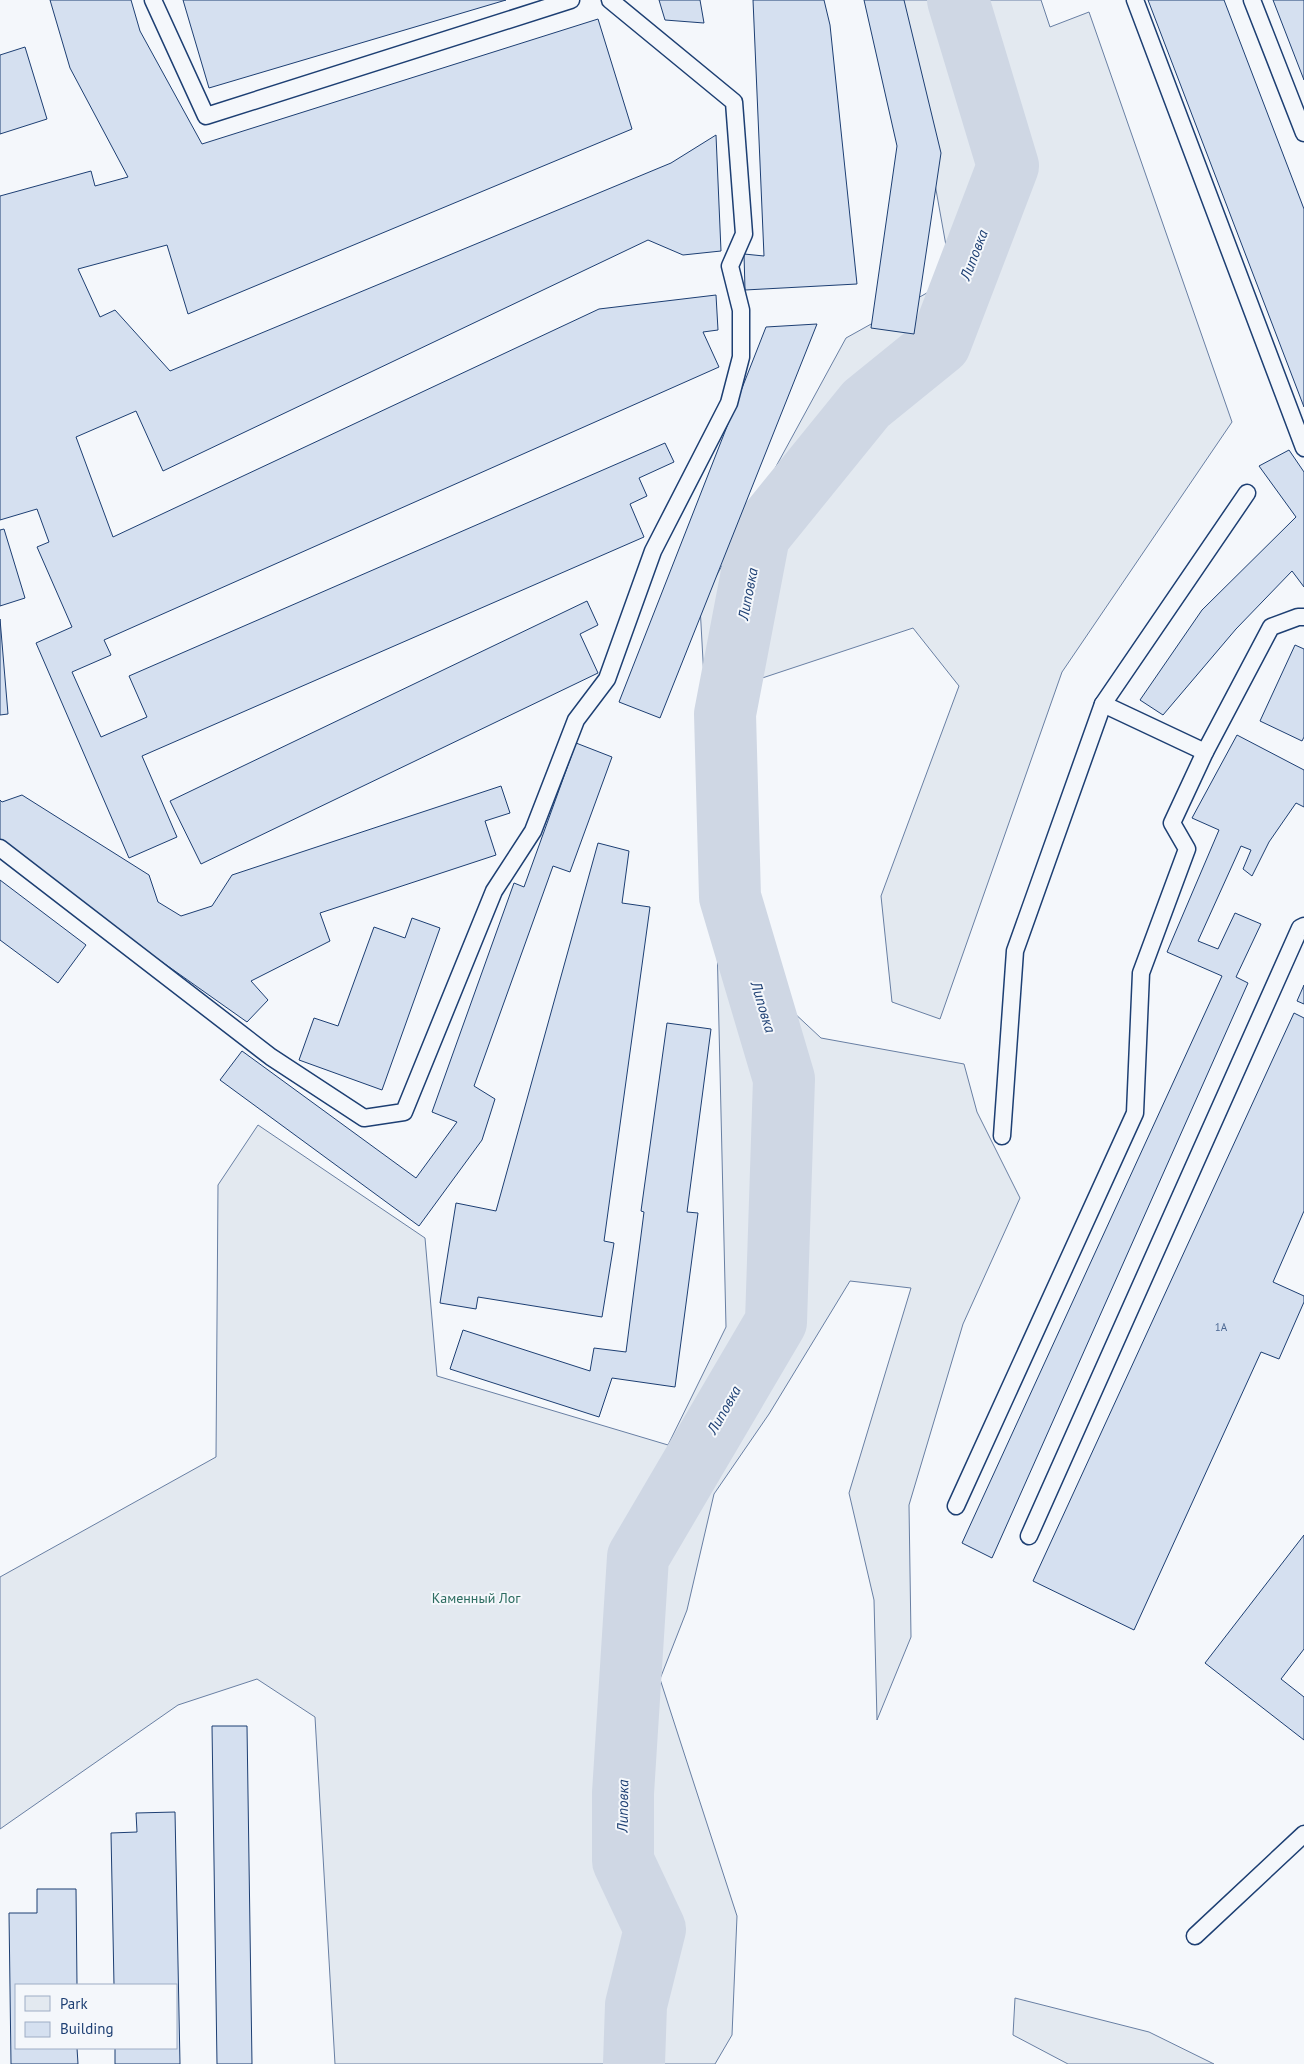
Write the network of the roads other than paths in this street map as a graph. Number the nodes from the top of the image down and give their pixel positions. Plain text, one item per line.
1 (153, 0) edge
2 (571, 0) edge
3 (610, 0) edge
4 (1135, 0) edge
5 (1252, 0) edge
6 (1304, 133) edge
7 (1304, 448) edge
8 (1247, 493) dead end
9 (1304, 617) edge
10 (1103, 704) junction
11 (1205, 752) junction
12 (0, 848) edge
13 (1304, 926) edge
14 (1002, 1136) dead end
15 (956, 1506) dead end
16 (1029, 1536) dead end
17 (1304, 1834) edge
18 (1195, 1936) dead end

1 - 2 lane
3 - 12 lane
4 - 7 lane
5 - 6 lane
8 - 10 lane
9 - 11 lane
10 - 11 lane
10 - 14 lane
11 - 15 lane
13 - 16 lane
17 - 18 lane

